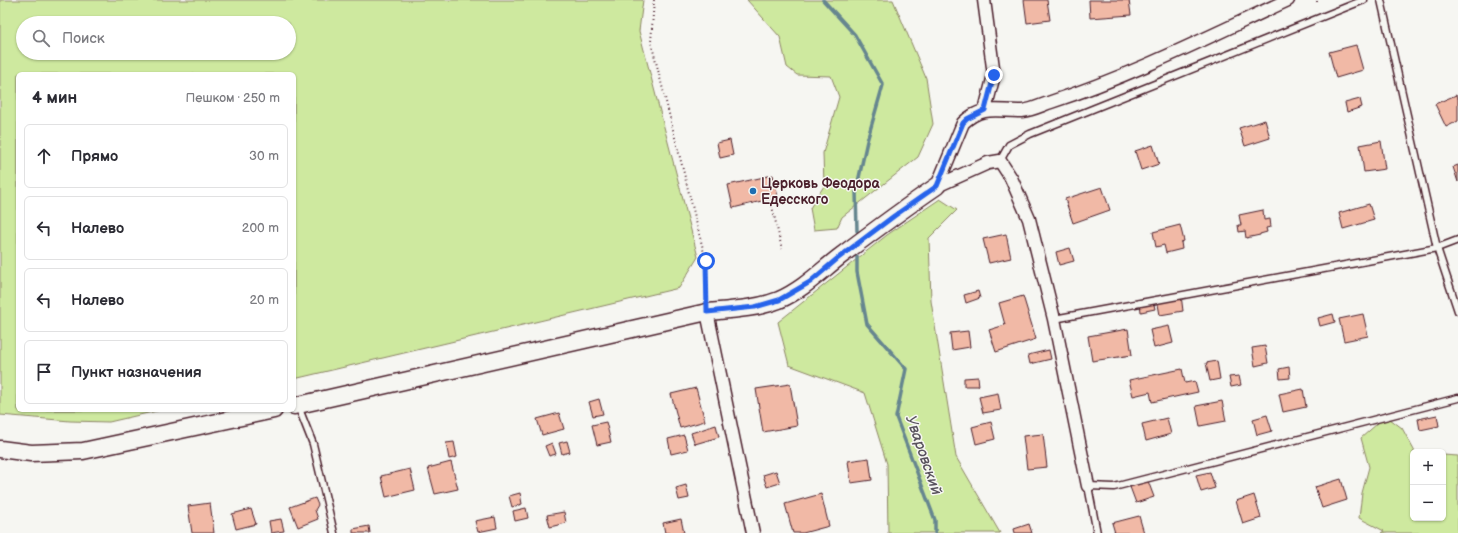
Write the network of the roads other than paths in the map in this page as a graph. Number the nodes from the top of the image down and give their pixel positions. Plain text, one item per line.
1 (984, 0) edge
2 (1288, 0) edge
3 (1364, 0) edge
4 (1381, 0) edge
5 (985, 110) junction
6 (1000, 161) junction
7 (937, 186) junction
8 (1458, 240) edge
9 (1436, 248) junction
10 (1458, 311) edge
11 (707, 312) junction
12 (1054, 319) junction
13 (1458, 398) edge
14 (296, 405) edge
15 (265, 412) edge
16 (0, 449) edge
17 (1088, 486) junction
18 (334, 533) edge
19 (753, 533) edge
20 (1097, 533) edge

1 - 5 street
2 - 5 street
3 - 6 lane
4 - 9 lane
5 - 7 street
6 - 7 street
6 - 12 street
7 - 11 street
8 - 9 lane
9 - 10 lane
9 - 12 lane
11 - 14 street
11 - 19 street
12 - 17 street
13 - 17 lane
14 - 18 lane
15 - 16 street
17 - 20 lane

